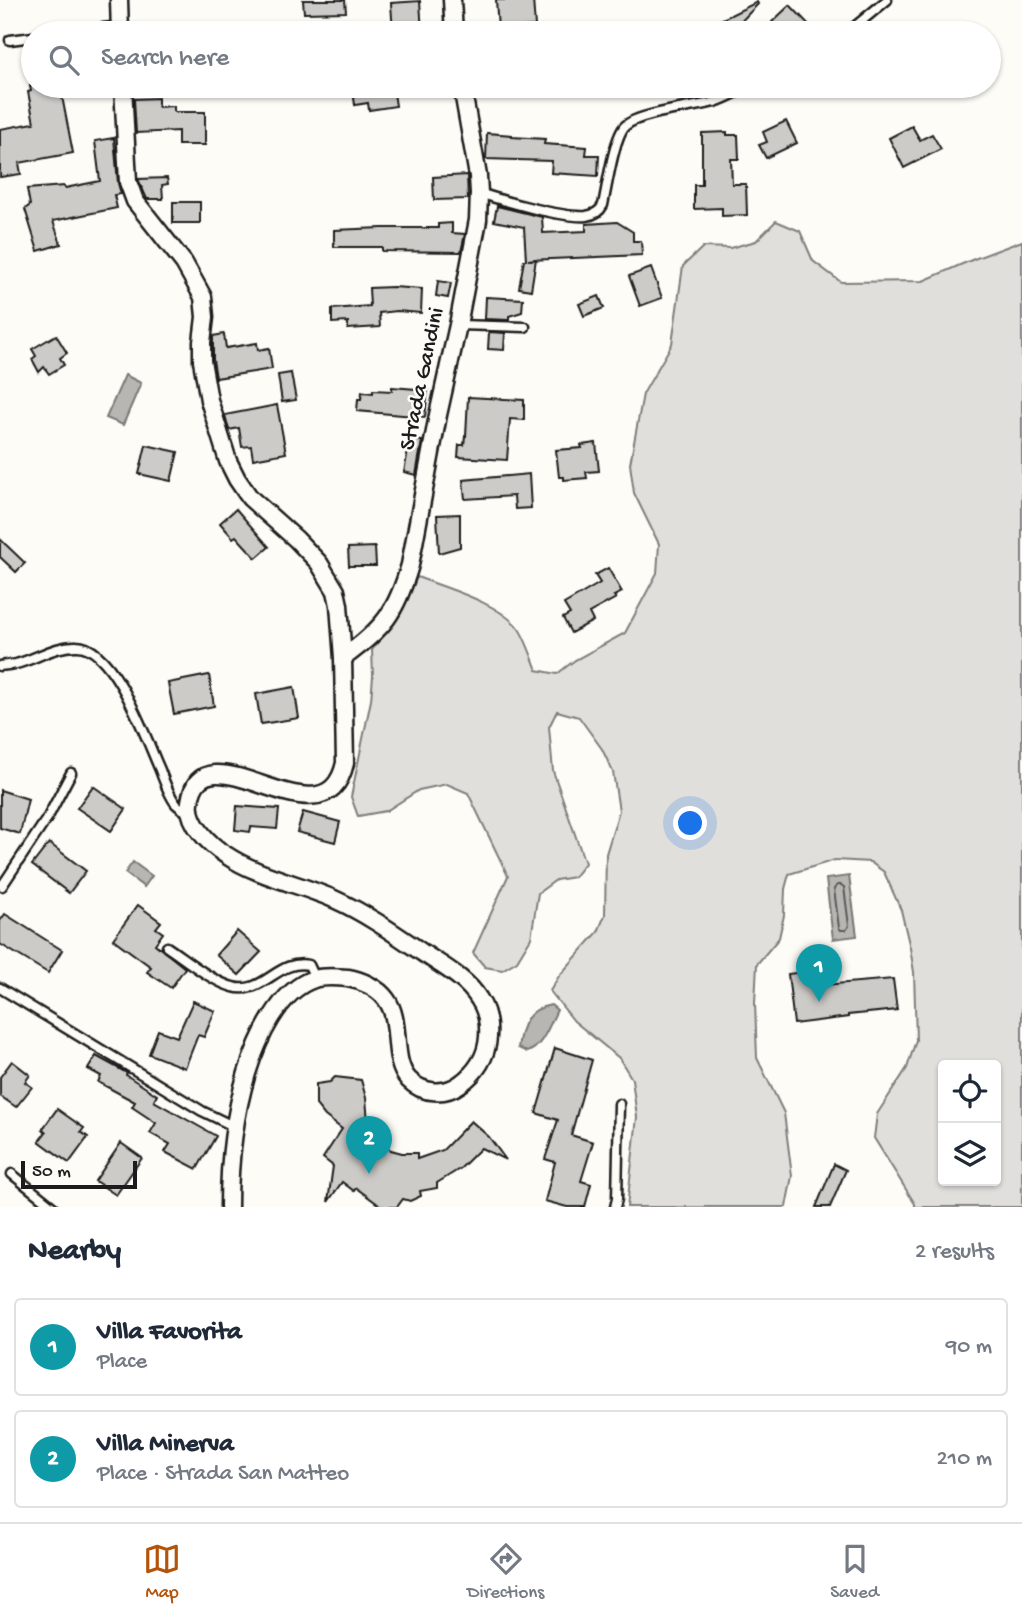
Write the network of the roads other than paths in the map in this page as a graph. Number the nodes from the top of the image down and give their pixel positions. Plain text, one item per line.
1 (119, 0) edge
2 (452, 0) edge
3 (887, 0) edge
4 (120, 21) edge
5 (453, 21) edge
6 (862, 21) edge
7 (21, 39) edge
8 (10, 40) dead end
9 (124, 98) edge
10 (464, 98) edge
11 (724, 98) edge
12 (479, 193) junction
13 (458, 325) junction
14 (525, 327) dead end
15 (343, 658) junction
16 (0, 666) edge
17 (71, 773) dead end
18 (189, 813) junction
19 (1, 887) edge
20 (167, 947) dead end
21 (315, 978) junction
22 (0, 988) edge
23 (619, 1104) dead end
24 (235, 1128) junction
25 (12, 1174) dead end
26 (53, 1207) edge
27 (229, 1207) edge
28 (615, 1207) edge

1 - 4 street
2 - 5 street
3 - 6 lane
7 - 8 lane
9 - 15 street
10 - 12 street, Strada Gandini
11 - 12 lane
12 - 13 street, Strada Gandini
13 - 14 lane
13 - 15 street, Strada Gandini
15 - 18 street
16 - 18 lane
17 - 19 lane
18 - 21 street
20 - 21 lane
21 - 24 street
22 - 24 lane
23 - 28 lane
24 - 27 street
25 - 26 lane

